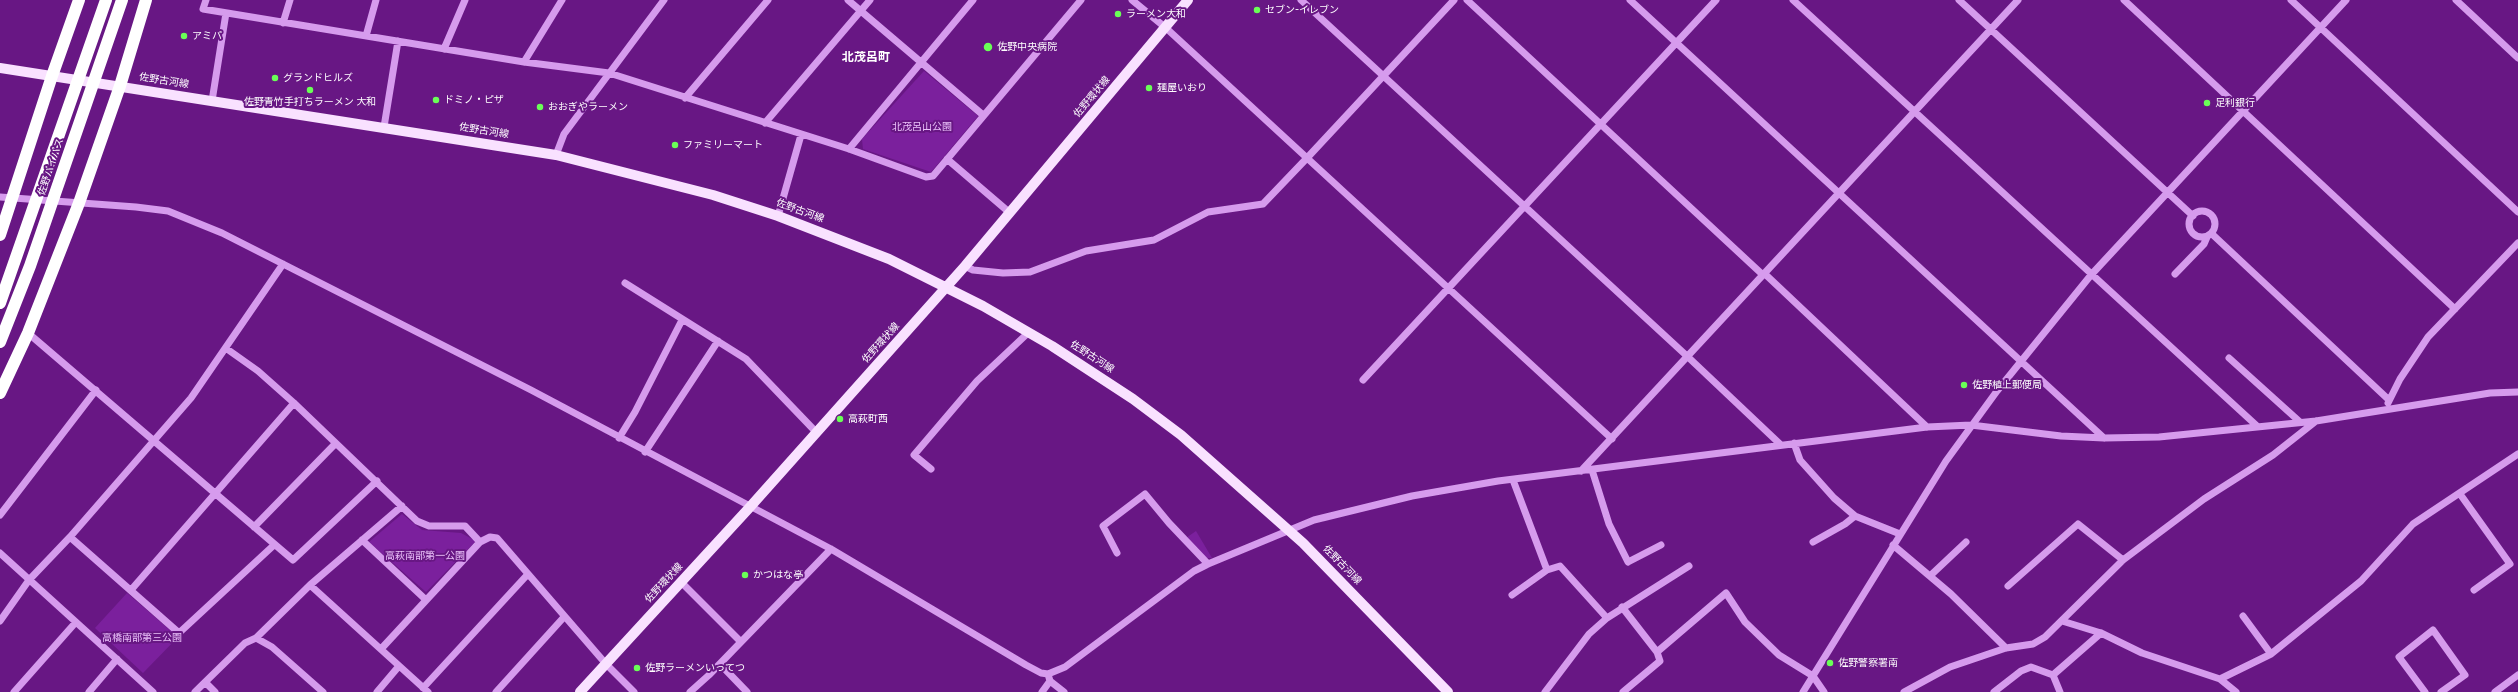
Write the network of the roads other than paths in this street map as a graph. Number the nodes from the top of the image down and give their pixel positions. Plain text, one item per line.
1 (80, 0) edge
2 (106, 0) edge
3 (122, 0) edge
4 (146, 0) edge
5 (206, 0) edge
6 (290, 0) edge
7 (376, 0) edge
8 (465, 0) edge
9 (562, 0) edge
10 (664, 0) edge
11 (768, 0) edge
12 (848, 0) edge
13 (870, 0) edge
14 (974, 0) edge
15 (1080, 0) edge
16 (1132, 0) edge
17 (1188, 0) edge
18 (1301, 0) edge
19 (1454, 0) edge
20 (1467, 0) edge
21 (1630, 0) edge
22 (1716, 0) edge
23 (1793, 0) edge
24 (1959, 0) edge
25 (2018, 0) edge
26 (2124, 0) edge
27 (2291, 0) edge
28 (2346, 0) edge
29 (2456, 0) edge
30 (861, 11) junction
31 (226, 13) junction
32 (283, 23) junction
33 (2321, 27) junction
34 (1166, 28) junction
35 (1991, 29) junction
36 (366, 36) junction
37 (398, 41) junction
38 (1677, 43) junction
39 (444, 49) junction
40 (2518, 58) edge
41 (524, 62) junction
42 (921, 62) junction
43 (0, 68) edge
44 (609, 73) junction
45 (52, 76) junction
46 (1383, 76) junction
47 (120, 86) junction
48 (685, 98) junction
49 (212, 101) junction
50 (2243, 110) junction
51 (1914, 111) junction
52 (983, 115) junction
53 (765, 124) junction
54 (1602, 125) junction
55 (384, 127) junction
56 (801, 135) junction
57 (849, 148) junction
58 (556, 155) junction
59 (1307, 158) junction
60 (947, 159) junction
61 (1839, 192) junction
62 (2167, 192) junction
63 (6, 198) edge
64 (79, 203) junction
65 (1526, 206) junction
66 (2518, 212) edge
67 (1010, 213) junction
68 (778, 216) junction
69 (2193, 216) junction
70 (0, 235) edge
71 (2210, 235) junction
72 (2518, 242) edge
73 (283, 264) junction
74 (966, 266) junction
75 (2175, 274) dead end
76 (1764, 275) junction
77 (2091, 275) junction
78 (625, 283) dead end
79 (946, 288) junction
80 (1449, 290) junction
81 (0, 303) edge
82 (2455, 308) junction
83 (682, 320) junction
84 (1029, 332) junction
85 (28, 333) junction
86 (718, 341) junction
87 (0, 342) edge
88 (226, 349) junction
89 (1688, 357) junction
90 (2229, 358) dead end
91 (2022, 359) junction
92 (1363, 380) dead end
93 (96, 390) junction
94 (2518, 392) edge
95 (0, 393) edge
96 (2389, 400) junction
97 (294, 403) junction
98 (2388, 408) junction
99 (2316, 421) junction
100 (2300, 422) junction
101 (1971, 426) junction
102 (2257, 426) junction
103 (1927, 427) junction
104 (816, 433) junction
105 (619, 438) junction
106 (2104, 438) junction
107 (1612, 439) junction
108 (154, 440) junction
109 (1794, 443) junction
110 (335, 444) junction
111 (1781, 445) junction
112 (645, 452) junction
113 (2518, 455) edge
114 (931, 469) dead end
115 (1592, 470) junction
116 (1581, 471) junction
117 (1513, 480) junction
118 (377, 481) junction
119 (215, 493) junction
120 (2460, 494) junction
121 (402, 506) junction
122 (750, 507) junction
123 (0, 515) edge
124 (1855, 516) junction
125 (254, 527) junction
126 (1289, 529) junction
127 (1900, 534) junction
128 (70, 538) junction
129 (362, 540) junction
130 (480, 542) junction
131 (1813, 542) dead end
132 (1966, 542) dead end
133 (274, 545) junction
134 (1661, 545) dead end
135 (1893, 545) junction
136 (831, 550) junction
137 (0, 553) edge
138 (1117, 553) dead end
139 (2123, 560) junction
140 (1208, 564) junction
141 (1689, 566) dead end
142 (1547, 570) junction
143 (528, 574) junction
144 (1931, 576) junction
145 (29, 580) junction
146 (681, 582) junction
147 (310, 585) junction
148 (2008, 586) dead end
149 (130, 590) junction
150 (2474, 590) dead end
151 (1512, 595) dead end
152 (425, 599) junction
153 (1622, 607) junction
154 (2243, 616) dead end
155 (564, 617) junction
156 (1607, 618) junction
157 (0, 621) edge
158 (2062, 621) junction
159 (76, 622) junction
160 (2101, 634) junction
161 (256, 638) junction
162 (741, 642) junction
163 (2006, 648) junction
164 (381, 649) junction
165 (1657, 652) junction
166 (2271, 654) junction
167 (117, 659) junction
168 (606, 664) junction
169 (720, 664) junction
170 (399, 666) junction
171 (2053, 675) junction
172 (2518, 675) edge
173 (1813, 676) junction
174 (1049, 678) junction
175 (2220, 679) junction
176 (206, 683) junction
177 (426, 690) edge
178 (14, 692) edge
179 (88, 692) edge
180 (153, 692) edge
181 (195, 692) edge
182 (215, 692) edge
183 (323, 692) edge
184 (377, 692) edge
185 (496, 692) edge
186 (580, 692) edge
187 (634, 692) edge
188 (690, 692) edge
189 (747, 692) edge
190 (1042, 692) edge
191 (1064, 692) edge
192 (1448, 692) edge
193 (1545, 692) edge
194 (1623, 692) edge
195 (1803, 692) edge
196 (1824, 692) edge
197 (1904, 692) edge
198 (1994, 692) edge
199 (2060, 692) edge
200 (2236, 692) edge
201 (2425, 692) edge
202 (2441, 692) edge
203 (2495, 692) edge

1 - 45 highway
2 - 81 highway, 佐野バイパス, bridge
3 - 87 highway, 佐野バイパス, bridge
4 - 47 highway
5 - 31 street
6 - 32 street
7 - 36 street
8 - 39 street
9 - 41 street
10 - 44 street
11 - 48 street
12 - 30 street
13 - 30 street
14 - 42 street
15 - 52 street
16 - 34 street
17 - 34 main road, 佐野環状線
18 - 46 street
19 - 46 street
20 - 54 street
21 - 38 street
22 - 38 street
23 - 51 street
24 - 35 street
25 - 35 street
26 - 50 street
27 - 33 street
28 - 33 street
29 - 40 street
30 - 42 street
30 - 53 street
31 - 32 street
31 - 49 street
32 - 36 street
33 - 50 street
33 - 66 street
34 - 59 street
34 - 67 main road, 佐野環状線
35 - 51 street
35 - 62 street
36 - 37 street
37 - 39 street
37 - 55 street
38 - 54 street
38 - 61 street
39 - 41 street
41 - 44 street
42 - 52 street
42 - 57 street
43 - 45 main road, 佐野古河線
44 - 48 street
44 - 58 street
45 - 47 main road, 佐野古河線
45 - 63 highway
46 - 59 street
46 - 65 street
47 - 49 main road, 佐野古河線
47 - 64 highway
48 - 53 street
49 - 55 main road, 佐野古河線
50 - 62 street
50 - 82 street
51 - 61 street
51 - 77 street
52 - 60 street
53 - 56 street
54 - 65 street
54 - 76 street
55 - 58 main road, 佐野古河線
56 - 57 street
56 - 68 street
57 - 60 street
58 - 68 main road, 佐野古河線
59 - 74 street
59 - 80 street
60 - 67 street
61 - 76 street
61 - 91 street
62 - 69 street
62 - 77 street
63 - 64 street
63 - 70 highway
64 - 73 street
64 - 85 highway
65 - 80 street
65 - 89 street
67 - 74 main road, 佐野環状線
68 - 79 main road, 佐野古河線
69 - 71 street
69 - 71 street
71 - 75 street
71 - 96 street
72 - 82 street
73 - 88 street
73 - 105 street
74 - 79 main road, 佐野環状線
76 - 89 street
76 - 103 street
77 - 91 street
77 - 102 street
78 - 83 street
79 - 84 main road, 佐野古河線
79 - 104 main road, 佐野環状線
80 - 92 street
80 - 107 street
82 - 96 street
83 - 86 street
83 - 105 street
84 - 114 street
84 - 126 main road, 佐野古河線
85 - 93 street
85 - 95 highway
86 - 104 street
86 - 112 street
88 - 97 street
88 - 108 street
89 - 107 street
89 - 111 street
90 - 100 street
91 - 101 street
91 - 106 street
93 - 108 street
93 - 123 street
94 - 98 street
96 - 98 street
97 - 110 street
97 - 119 street
98 - 99 street
99 - 100 street
99 - 139 street
100 - 102 street
101 - 103 street
101 - 106 street
101 - 127 street
102 - 106 street
103 - 109 street
104 - 122 main road, 佐野環状線
105 - 112 street
107 - 116 street
108 - 119 street
108 - 128 street
109 - 111 street
109 - 124 street
110 - 118 street
110 - 125 street
111 - 115 street
112 - 122 street
113 - 120 street
115 - 116 street
115 - 134 street
116 - 117 street
117 - 126 street
117 - 142 street
118 - 121 street
118 - 133 street
119 - 125 street
119 - 149 street
120 - 150 street
120 - 166 street
121 - 129 street
121 - 130 street
122 - 136 street
122 - 146 main road, 佐野環状線
124 - 127 street
124 - 131 street
125 - 133 street
126 - 140 street
126 - 192 main road, 佐野古河線
127 - 135 street
128 - 145 street
128 - 149 street
129 - 147 street
129 - 152 street
130 - 143 street
130 - 152 street
132 - 144 street
133 - 149 street
135 - 144 street
135 - 173 street
136 - 162 street
136 - 174 street
137 - 145 street
138 - 140 street
139 - 148 street
139 - 158 street
140 - 174 street
141 - 153 street
142 - 151 street
142 - 156 street
143 - 155 street
143 - 177 street
144 - 163 street
145 - 157 street
145 - 159 street
146 - 162 street
146 - 168 main road, 佐野環状線
147 - 161 street
147 - 164 street
152 - 164 street
153 - 156 street
153 - 165 street
154 - 166 street
155 - 168 street
155 - 185 street
156 - 193 street
158 - 160 street
158 - 163 street
159 - 167 street
159 - 178 street
160 - 171 street
160 - 175 street
161 - 176 street
161 - 183 street
162 - 169 street
163 - 197 street
164 - 170 street
165 - 173 street
165 - 194 street
166 - 175 street
167 - 179 street
167 - 180 street
168 - 186 main road, 佐野環状線
168 - 187 street
169 - 188 street
169 - 189 street
170 - 177 street
170 - 184 street
171 - 198 street
171 - 199 street
172 - 203 street
173 - 195 street
173 - 196 street
174 - 190 street
174 - 191 street
175 - 200 street
176 - 181 street
176 - 182 street
201 - 202 street

